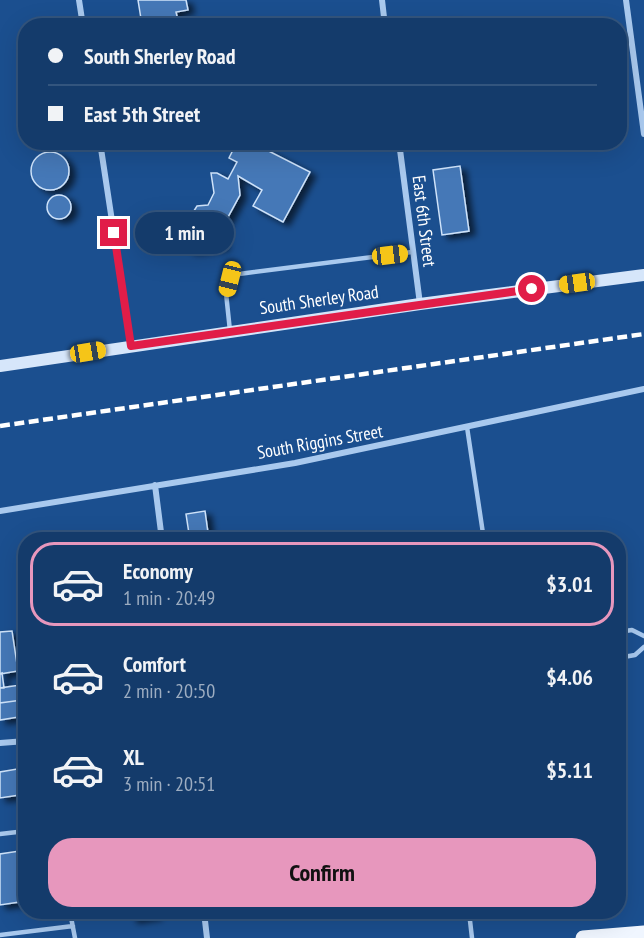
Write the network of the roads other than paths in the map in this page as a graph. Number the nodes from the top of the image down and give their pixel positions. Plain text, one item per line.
1 (79, 0) edge
2 (382, 0) edge
3 (626, 0) edge
4 (82, 18) edge
5 (384, 18) edge
6 (641, 83) edge
7 (643, 118) edge
8 (644, 134) edge
9 (101, 150) edge
10 (400, 150) edge
11 (412, 252) junction
12 (644, 275) edge
13 (420, 304) junction
14 (230, 332) junction
15 (131, 346) junction
16 (0, 366) edge
17 (644, 389) edge
18 (467, 427) junction
19 (155, 485) junction
20 (0, 511) edge
21 (161, 532) edge
22 (483, 532) edge
23 (626, 631) edge
24 (644, 636) edge
25 (644, 646) edge
26 (626, 657) edge
27 (18, 742) edge
28 (0, 743) edge
29 (18, 832) edge
30 (0, 834) edge
31 (72, 919) edge
32 (205, 919) edge
33 (469, 919) edge
34 (73, 926) junction
35 (644, 933) edge
36 (0, 935) edge
37 (75, 938) edge
38 (207, 938) edge
39 (472, 938) edge
40 (583, 938) edge

1 - 4 street
2 - 5 street
3 - 6 street
6 - 7 street
7 - 8 street
9 - 15 street
10 - 11 street, East 6th Street
11 - 13 street, East 6th Street
11 - 14 lane
12 - 13 street, South Sherley Road
13 - 14 street, South Sherley Road
14 - 15 street, South Sherley Road
15 - 16 street, South Sherley Road
17 - 18 street, South Riggins Street
18 - 19 street, South Riggins Street
18 - 22 lane
19 - 20 street, South Riggins Street
19 - 21 street
23 - 24 lane
25 - 26 lane
27 - 28 street
29 - 30 lane
31 - 34 lane
32 - 38 street
33 - 39 lane
34 - 36 lane
34 - 37 lane
35 - 40 main road

